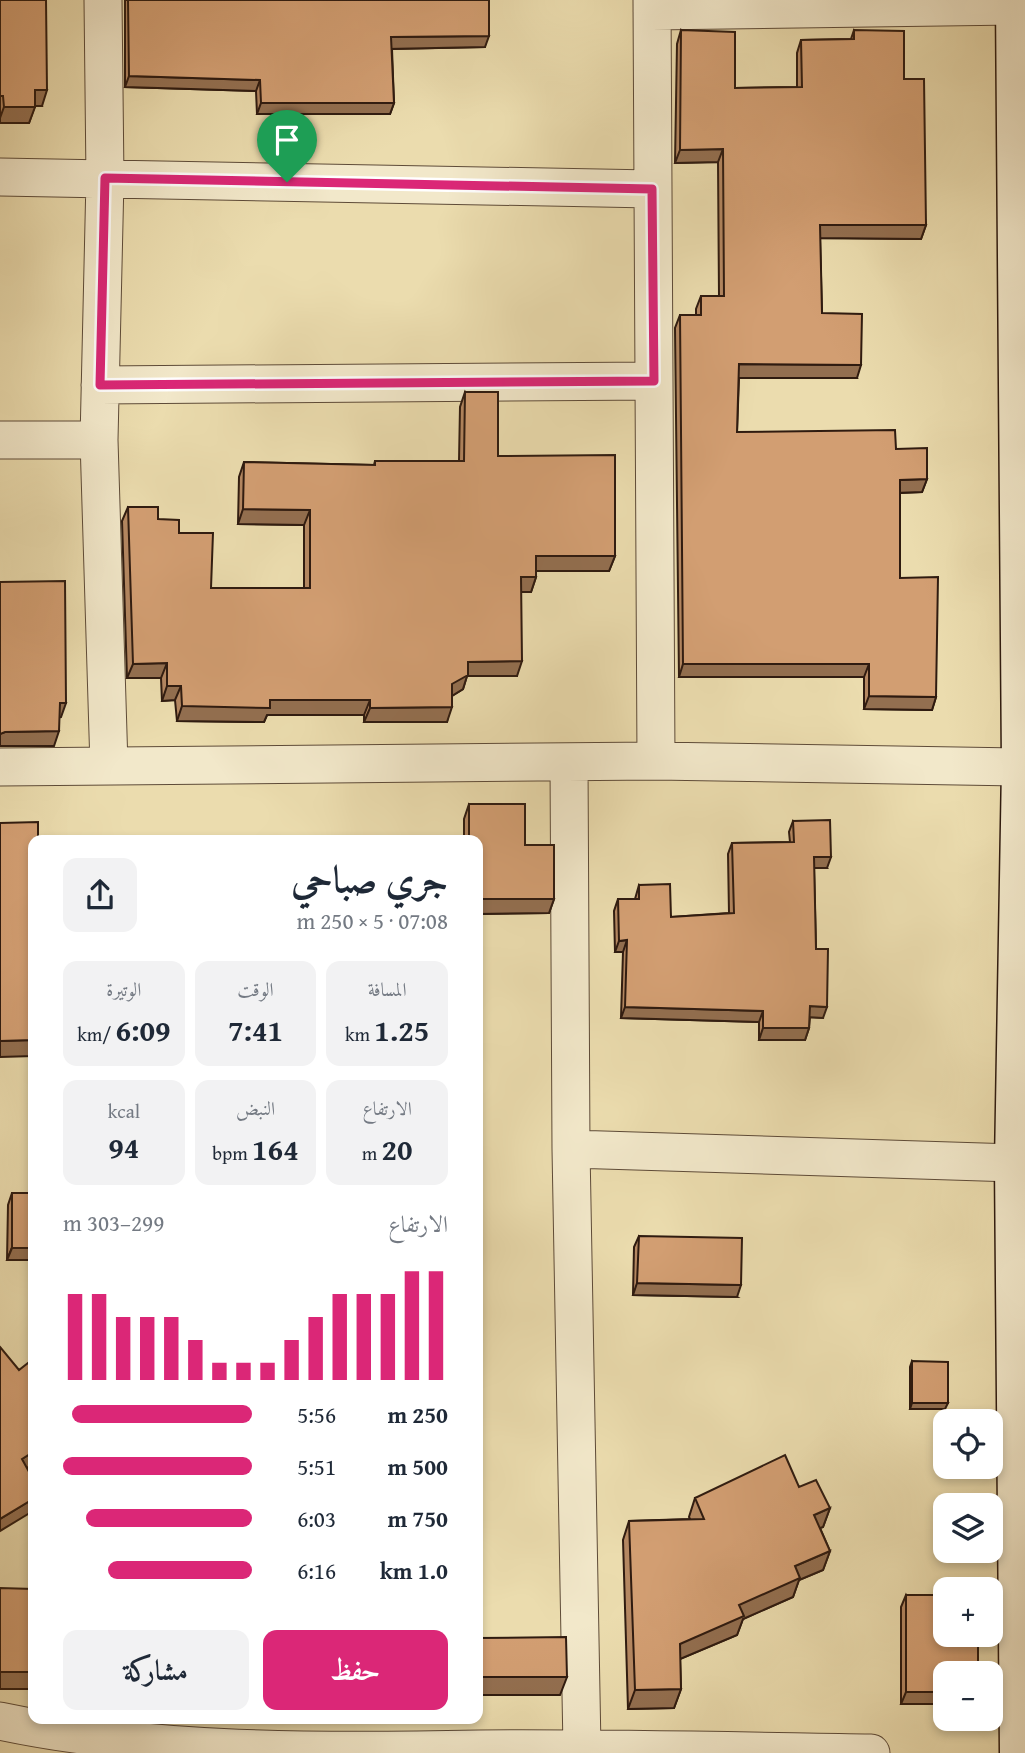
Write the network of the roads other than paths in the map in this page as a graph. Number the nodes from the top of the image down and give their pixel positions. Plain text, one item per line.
1 (103, 0) edge
2 (1015, 3) edge
3 (652, 6) edge
4 (0, 177) edge
5 (105, 178) junction
6 (652, 189) junction
7 (1020, 189) edge
8 (654, 381) junction
9 (100, 385) junction
10 (0, 440) edge
11 (99, 440) junction
12 (656, 761) junction
13 (569, 762) junction
14 (0, 766) edge
15 (109, 766) junction
16 (1023, 767) edge
17 (1020, 1082) edge
18 (570, 1149) junction
19 (1014, 1163) junction
20 (1021, 1413) edge
21 (0, 1721) edge
22 (582, 1748) junction
23 (654, 1751) edge
24 (871, 1753) edge
25 (1019, 1753) edge

1 - 5 street
2 - 3 street
2 - 7 street
3 - 6 street
4 - 5 street
5 - 6 street
5 - 9 street
6 - 8 street
7 - 16 street
8 - 9 street
8 - 12 street
9 - 11 street
10 - 11 street
11 - 15 street
12 - 13 street
12 - 16 street
13 - 15 street
13 - 18 street
14 - 15 street
16 - 17 street
17 - 19 street
18 - 19 street
18 - 22 street
19 - 20 street
20 - 25 street
21 - 22 street
22 - 23 street
23 - 24 street

